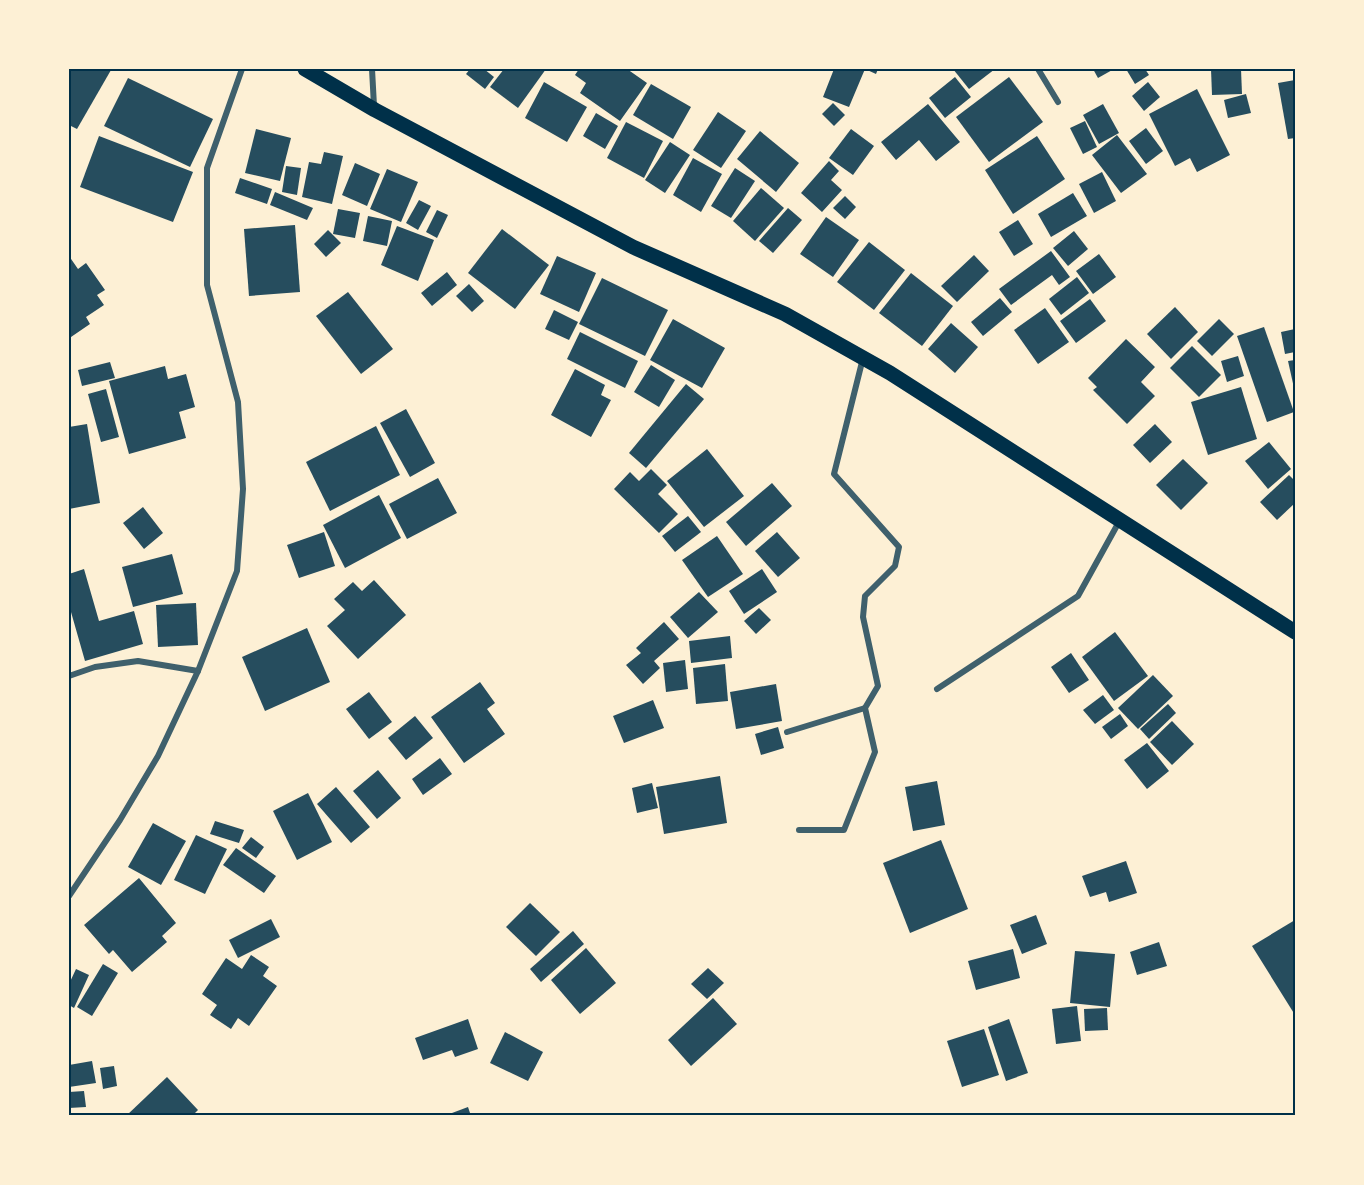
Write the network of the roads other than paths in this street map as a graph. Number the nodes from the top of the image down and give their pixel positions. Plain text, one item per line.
1 (242, 69) edge
2 (305, 69) edge
3 (372, 69) edge
4 (1038, 69) edge
5 (1058, 102) dead end
6 (375, 110) junction
7 (863, 357) junction
8 (1120, 520) junction
9 (1295, 633) edge
10 (198, 671) junction
11 (69, 676) edge
12 (938, 689) dead end
13 (865, 708) junction
14 (787, 732) dead end
15 (799, 830) dead end
16 (69, 896) edge

1 - 10 street
2 - 6 main road
3 - 6 street
4 - 5 street
6 - 7 main road
7 - 8 main road
7 - 13 street
8 - 9 main road
8 - 12 street
10 - 11 street
10 - 16 street
13 - 14 street
13 - 15 street

